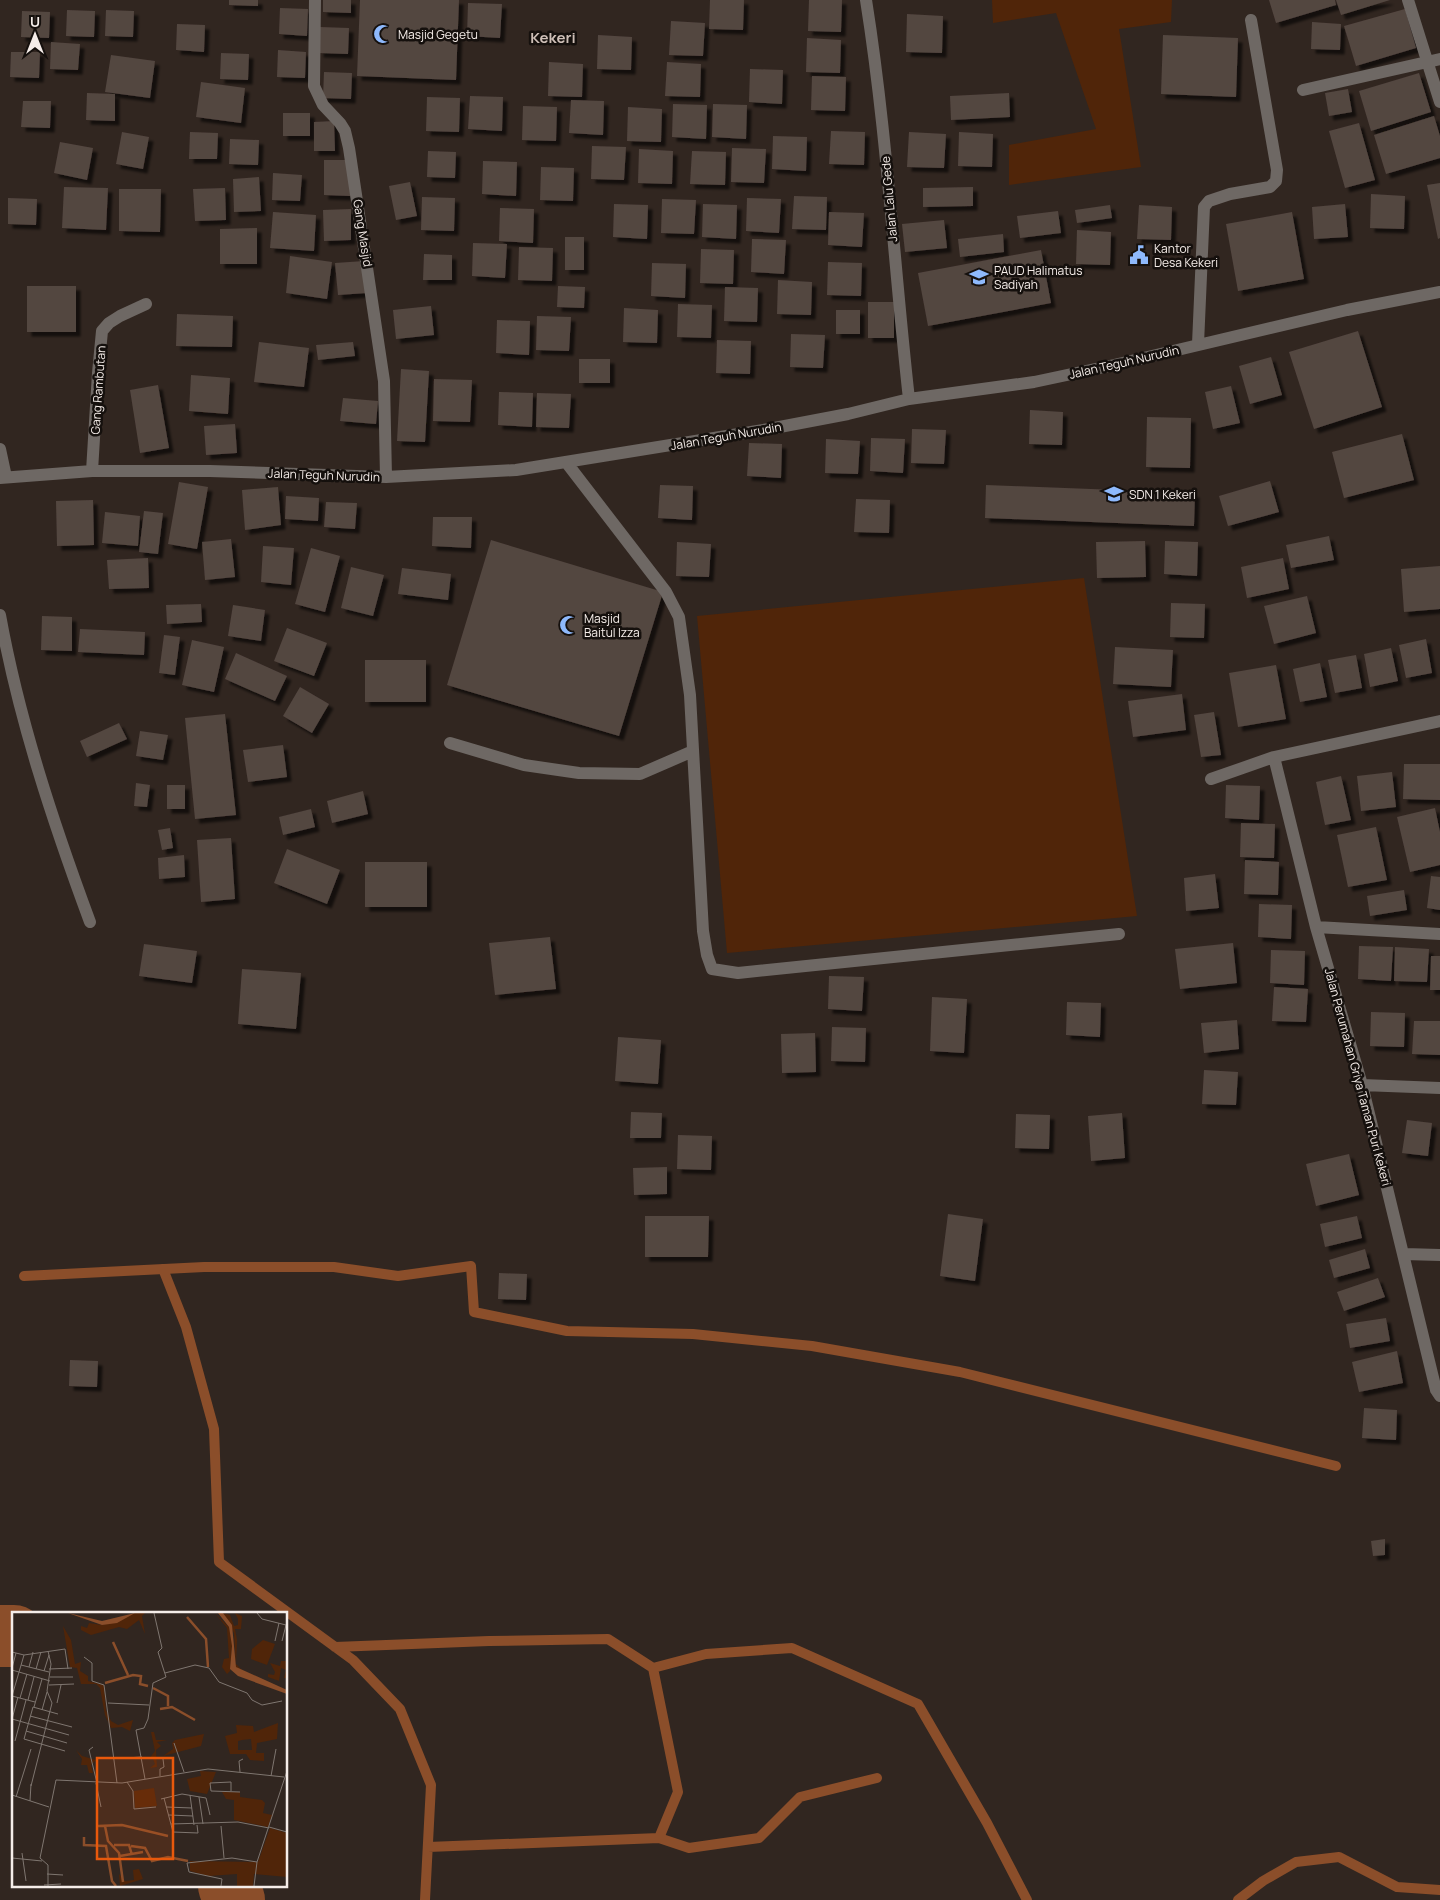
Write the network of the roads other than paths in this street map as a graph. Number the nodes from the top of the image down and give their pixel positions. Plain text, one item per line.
1 (315, 0) edge
2 (866, 0) edge
3 (1408, 0) edge
4 (1251, 20) dead end
5 (1434, 60) edge
6 (1303, 90) dead end
7 (1440, 102) edge
8 (1440, 292) edge
9 (146, 304) dead end
10 (1198, 344) junction
11 (908, 399) junction
12 (0, 449) edge
13 (566, 462) junction
14 (92, 472) junction
15 (386, 477) junction
16 (3, 478) edge
17 (0, 615) edge
18 (1440, 721) edge
19 (450, 743) dead end
20 (693, 751) junction
21 (1274, 757) junction
22 (1212, 779) dead end
23 (90, 922) dead end
24 (1316, 927) junction
25 (1119, 934) dead end
26 (1440, 934) edge
27 (1362, 1085) junction
28 (1440, 1088) edge
29 (1404, 1254) junction
30 (1440, 1255) edge
31 (1440, 1396) edge

1 - 15 street, Gang Masjid
2 - 11 street, Jalan Lalu Gede
3 - 5 street
4 - 10 street
5 - 6 street
5 - 7 street
8 - 10 street, Jalan Teguh Nurudin
9 - 14 street, Gang Rambutan
10 - 11 street, Jalan Teguh Nurudin
11 - 13 street, Jalan Teguh Nurudin
12 - 16 street
13 - 15 street, Jalan Teguh Nurudin
13 - 20 street
14 - 15 street, Jalan Teguh Nurudin
14 - 16 street, Jalan Teguh Nurudin
17 - 23 street
18 - 21 street
19 - 20 street
20 - 25 street
21 - 22 street
21 - 24 street, Jalan Perumahan Griya Taman Puri Kekeri
24 - 26 street
24 - 27 street, Jalan Perumahan Griya Taman Puri Kekeri
27 - 28 street
27 - 29 street, Jalan Perumahan Griya Taman Puri Kekeri
29 - 30 street
29 - 31 street, Jalan Perumahan Griya Taman Puri Kekeri

